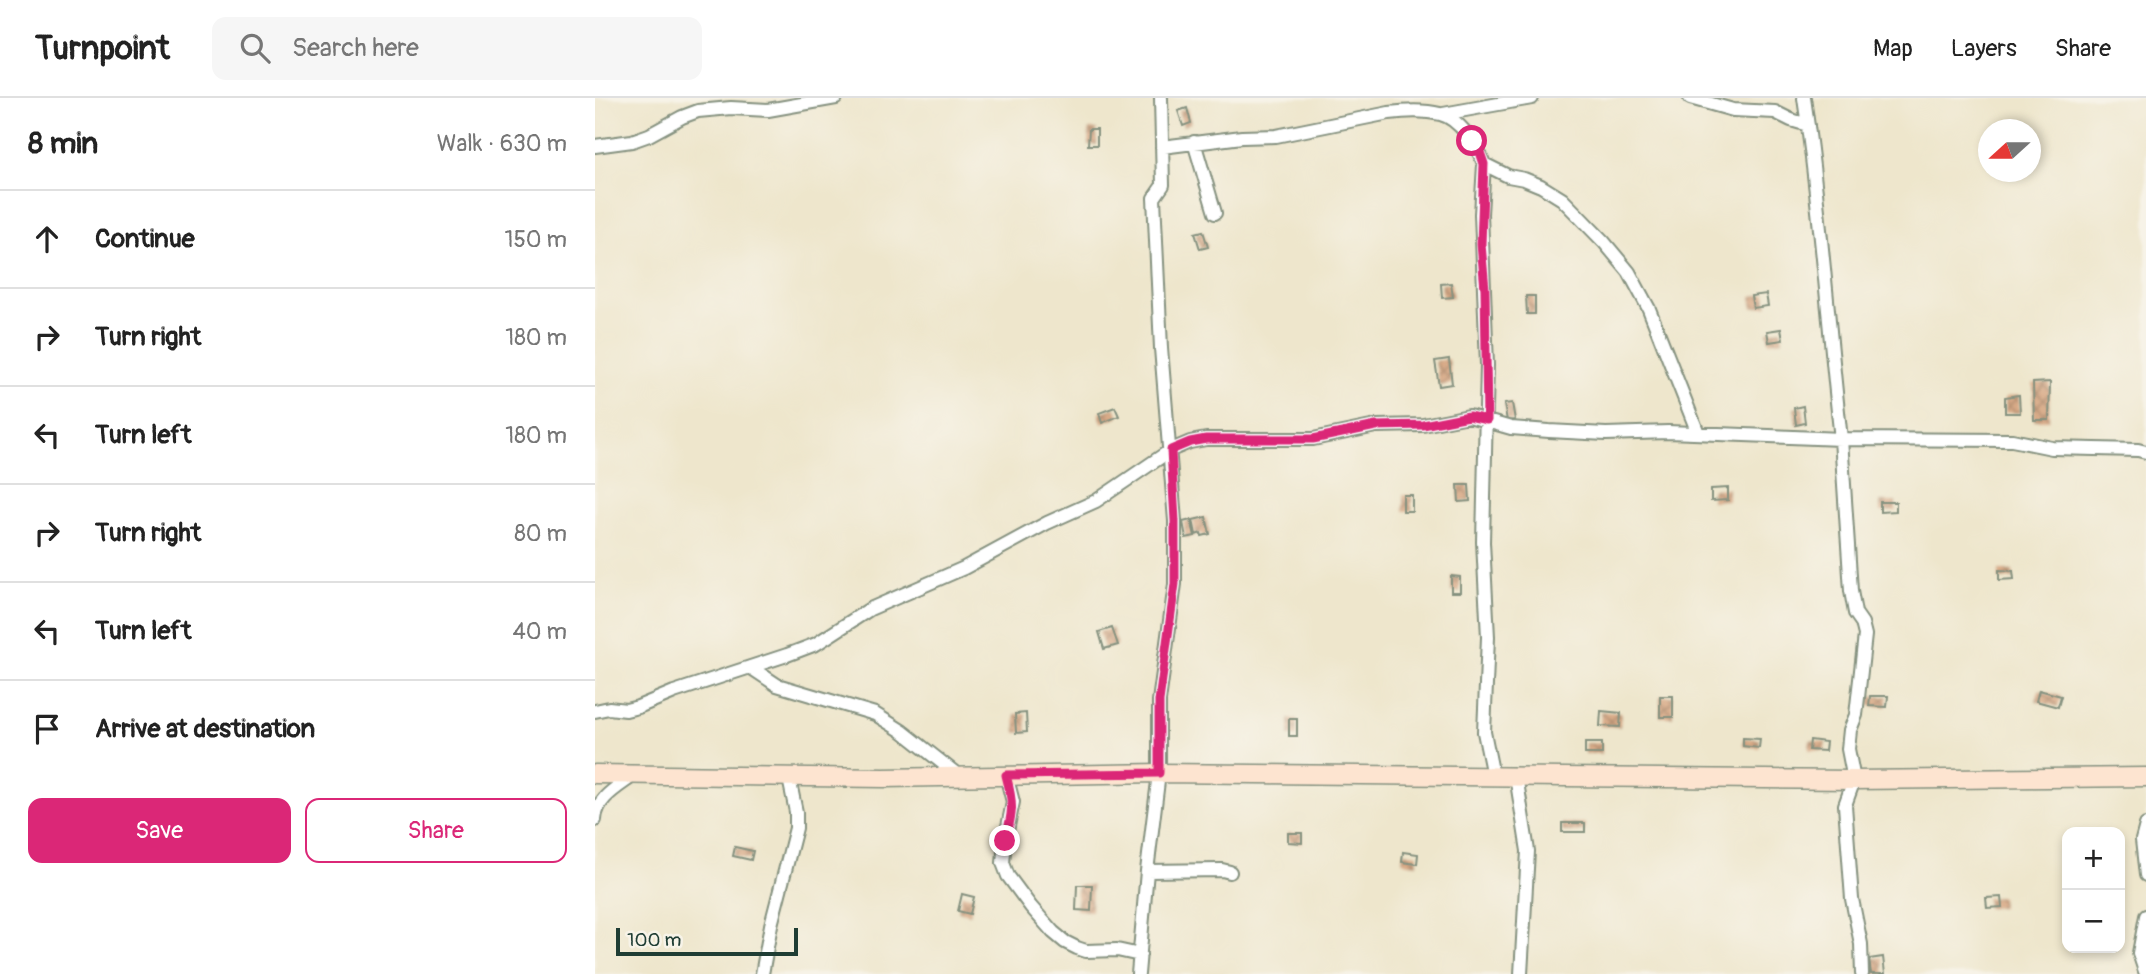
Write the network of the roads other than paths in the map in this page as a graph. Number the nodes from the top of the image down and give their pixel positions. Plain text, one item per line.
1 (836, 98) edge
2 (1161, 98) edge
3 (1532, 98) edge
4 (1690, 98) edge
5 (1804, 98) edge
6 (1443, 114) junction
7 (1808, 125) junction
8 (1194, 142) junction
9 (595, 146) edge
10 (1162, 146) junction
11 (1484, 164) junction
12 (1215, 213) dead end
13 (1487, 420) junction
14 (1698, 433) junction
15 (1841, 439) junction
16 (1171, 450) junction
17 (2146, 452) edge
18 (750, 667) junction
19 (595, 711) edge
20 (1159, 773) junction
21 (595, 775) edge
22 (634, 775) junction
23 (1006, 775) junction
24 (959, 776) junction
25 (1493, 776) junction
26 (1516, 776) junction
27 (2146, 777) edge
28 (789, 778) junction
29 (1854, 780) junction
30 (595, 820) edge
31 (2146, 825) edge
32 (1147, 871) junction
33 (1230, 872) dead end
34 (2146, 875) edge
35 (2146, 916) edge
36 (1140, 955) junction
37 (762, 974) edge
38 (1138, 974) edge
39 (1521, 974) edge
40 (1863, 974) edge
41 (2146, 974) edge

1 - 9 street
2 - 10 street
3 - 6 street
4 - 7 street
5 - 7 street
6 - 8 street
6 - 11 street
7 - 15 street
8 - 10 street
8 - 12 street
10 - 16 street
11 - 13 street
11 - 14 street
13 - 14 street
13 - 16 street
13 - 25 street
14 - 15 street
15 - 17 street
15 - 29 street
16 - 18 street
16 - 20 street
18 - 19 street
18 - 24 street
20 - 23 main road
20 - 25 main road
20 - 32 street
21 - 22 main road
22 - 28 main road
22 - 30 street
23 - 24 main road
23 - 36 street
24 - 28 main road
25 - 26 main road
26 - 29 main road
26 - 39 street
27 - 29 main road
28 - 37 street
29 - 40 street
31 - 34 street
32 - 33 street
32 - 36 street
35 - 41 street
36 - 38 street

